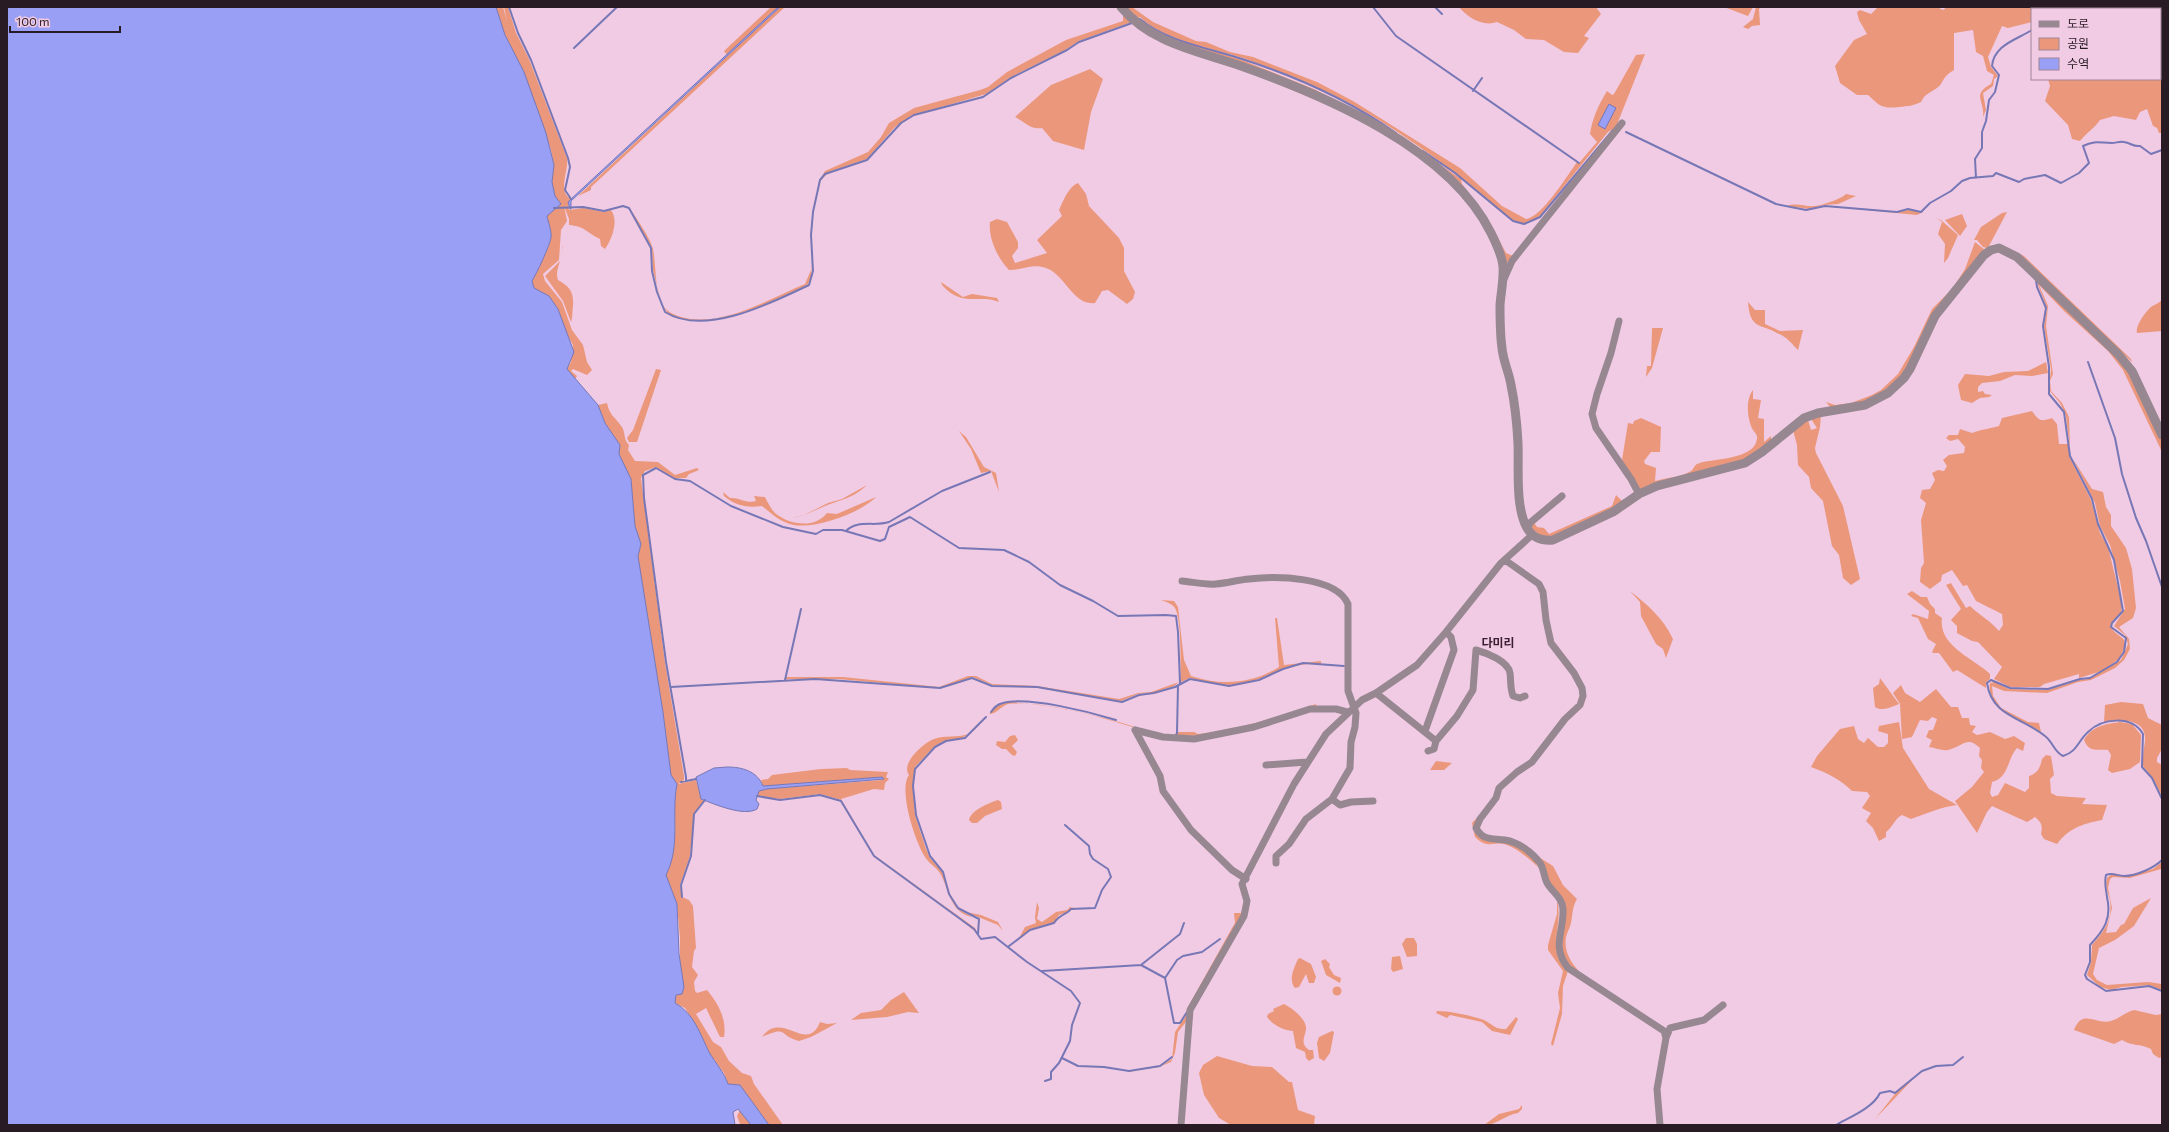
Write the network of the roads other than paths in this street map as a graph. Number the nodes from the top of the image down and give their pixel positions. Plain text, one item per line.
1 (1121, 7) edge
2 (1622, 123) dead end
3 (1503, 282) junction
4 (1619, 321) dead end
5 (2162, 435) edge
6 (1639, 494) junction
7 (1562, 496) dead end
8 (1530, 532) junction
9 (1504, 560) junction
10 (1182, 581) dead end
11 (1446, 632) junction
12 (1376, 693) junction
13 (1525, 696) dead end
14 (1355, 706) junction
15 (1347, 712) junction
16 (1425, 731) junction
17 (1436, 741) junction
18 (1428, 751) dead end
19 (1307, 762) junction
20 (1266, 765) dead end
21 (1332, 798) junction
22 (1373, 801) dead end
23 (1276, 863) dead end
24 (1246, 879) junction
25 (1723, 1004) dead end
26 (1666, 1038) junction
27 (1182, 1125) edge
28 (1660, 1125) edge

1 - 3 street
2 - 3 street
3 - 8 street
4 - 6 street
5 - 6 street
6 - 8 street
7 - 8 street
8 - 9 street
9 - 11 street
9 - 26 street
10 - 14 street
11 - 12 street
11 - 16 street
12 - 14 street
12 - 16 street
13 - 17 street
14 - 15 street
14 - 21 street
15 - 19 street
15 - 24 street
16 - 17 street
17 - 18 street
19 - 20 street
19 - 24 street
21 - 22 street
21 - 23 street
24 - 27 street
25 - 26 street
26 - 28 street

